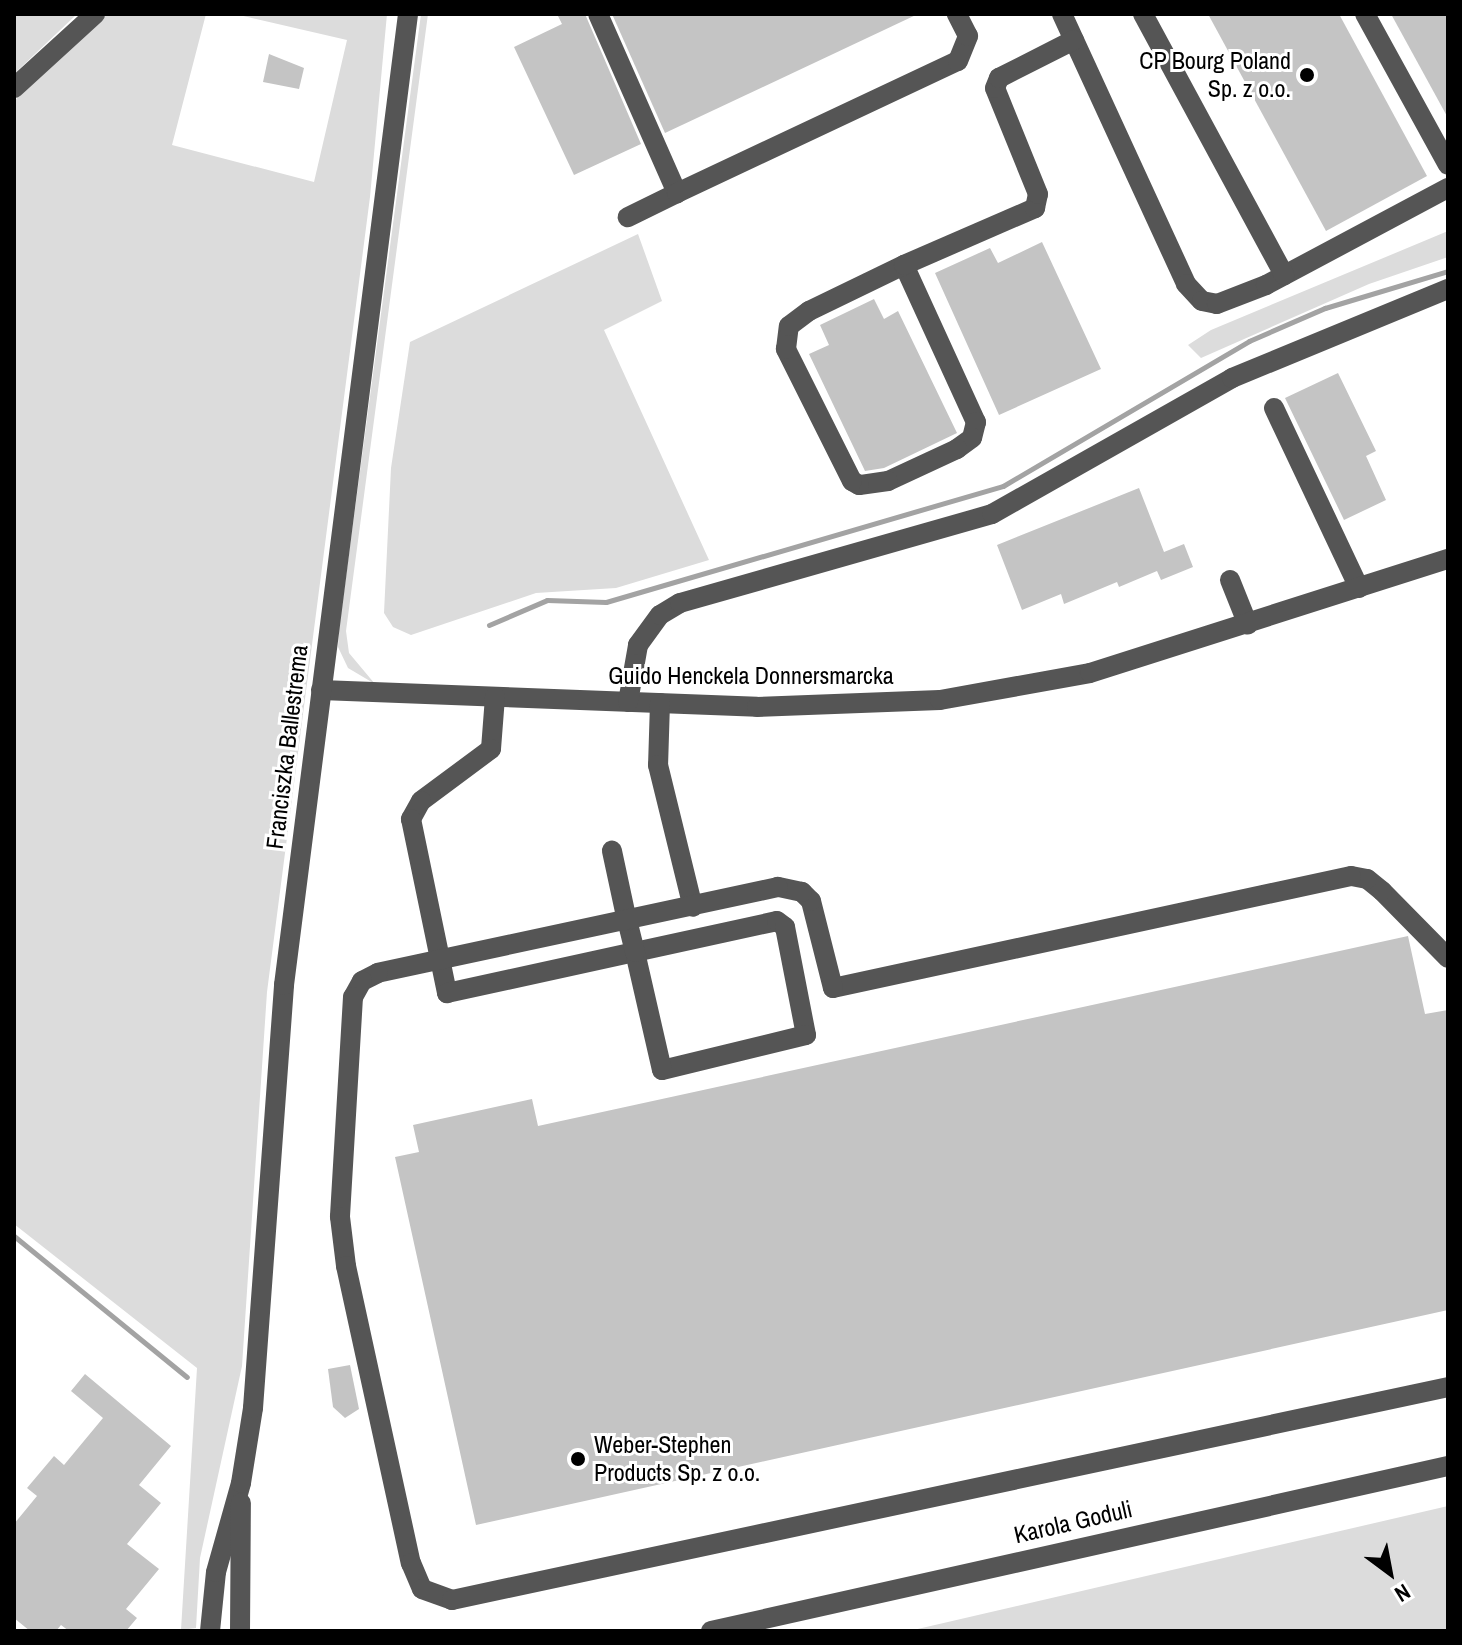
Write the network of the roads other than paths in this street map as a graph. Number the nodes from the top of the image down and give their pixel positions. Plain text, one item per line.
1 (95, 14) edge
2 (598, 14) edge
3 (957, 14) edge
4 (1062, 14) edge
5 (1143, 14) edge
6 (1365, 14) edge
7 (409, 16) edge
8 (1074, 40) junction
9 (14, 88) edge
10 (1448, 165) edge
11 (1448, 188) edge
12 (677, 193) junction
13 (628, 217) dead end
14 (904, 265) junction
15 (1284, 275) junction
16 (1448, 289) edge
17 (1274, 408) dead end
18 (1448, 559) edge
19 (1230, 580) dead end
20 (1359, 588) junction
21 (1248, 625) junction
22 (321, 690) junction
23 (495, 697) junction
24 (628, 702) junction
25 (660, 703) junction
26 (612, 851) dead end
27 (693, 907) junction
28 (627, 921) junction
29 (635, 952) junction
30 (1448, 958) edge
31 (440, 960) junction
32 (833, 988) junction
33 (800, 996) junction
34 (1448, 1387) edge
35 (1448, 1466) edge
36 (241, 1483) junction
37 (210, 1631) edge
38 (240, 1631) edge
39 (711, 1631) edge

1 - 9 street
2 - 12 street
3 - 12 street
4 - 8 street
5 - 15 street
6 - 10 street
7 - 22 street, Franciszka Ballestrema
8 - 14 street
8 - 15 street
11 - 15 street
12 - 13 street
14 - 14 street
16 - 24 street
17 - 20 street
18 - 20 street, Guido Henckela Donnersmarcka
19 - 21 street
20 - 21 street, Guido Henckela Donnersmarcka
21 - 25 street, Guido Henckela Donnersmarcka
22 - 23 street, Guido Henckela Donnersmarcka
22 - 36 street, Franciszka Ballestrema
23 - 24 street, Guido Henckela Donnersmarcka
23 - 31 street
24 - 25 street, Guido Henckela Donnersmarcka
25 - 27 street
26 - 28 street
27 - 28 street
27 - 32 street
28 - 29 street
28 - 31 street
29 - 31 street
29 - 33 street
29 - 33 street
30 - 32 street
31 - 34 street
32 - 33 street
35 - 39 street, Karola Goduli
36 - 37 street, Franciszka Ballestrema
36 - 38 street, Franciszka Ballestrema

